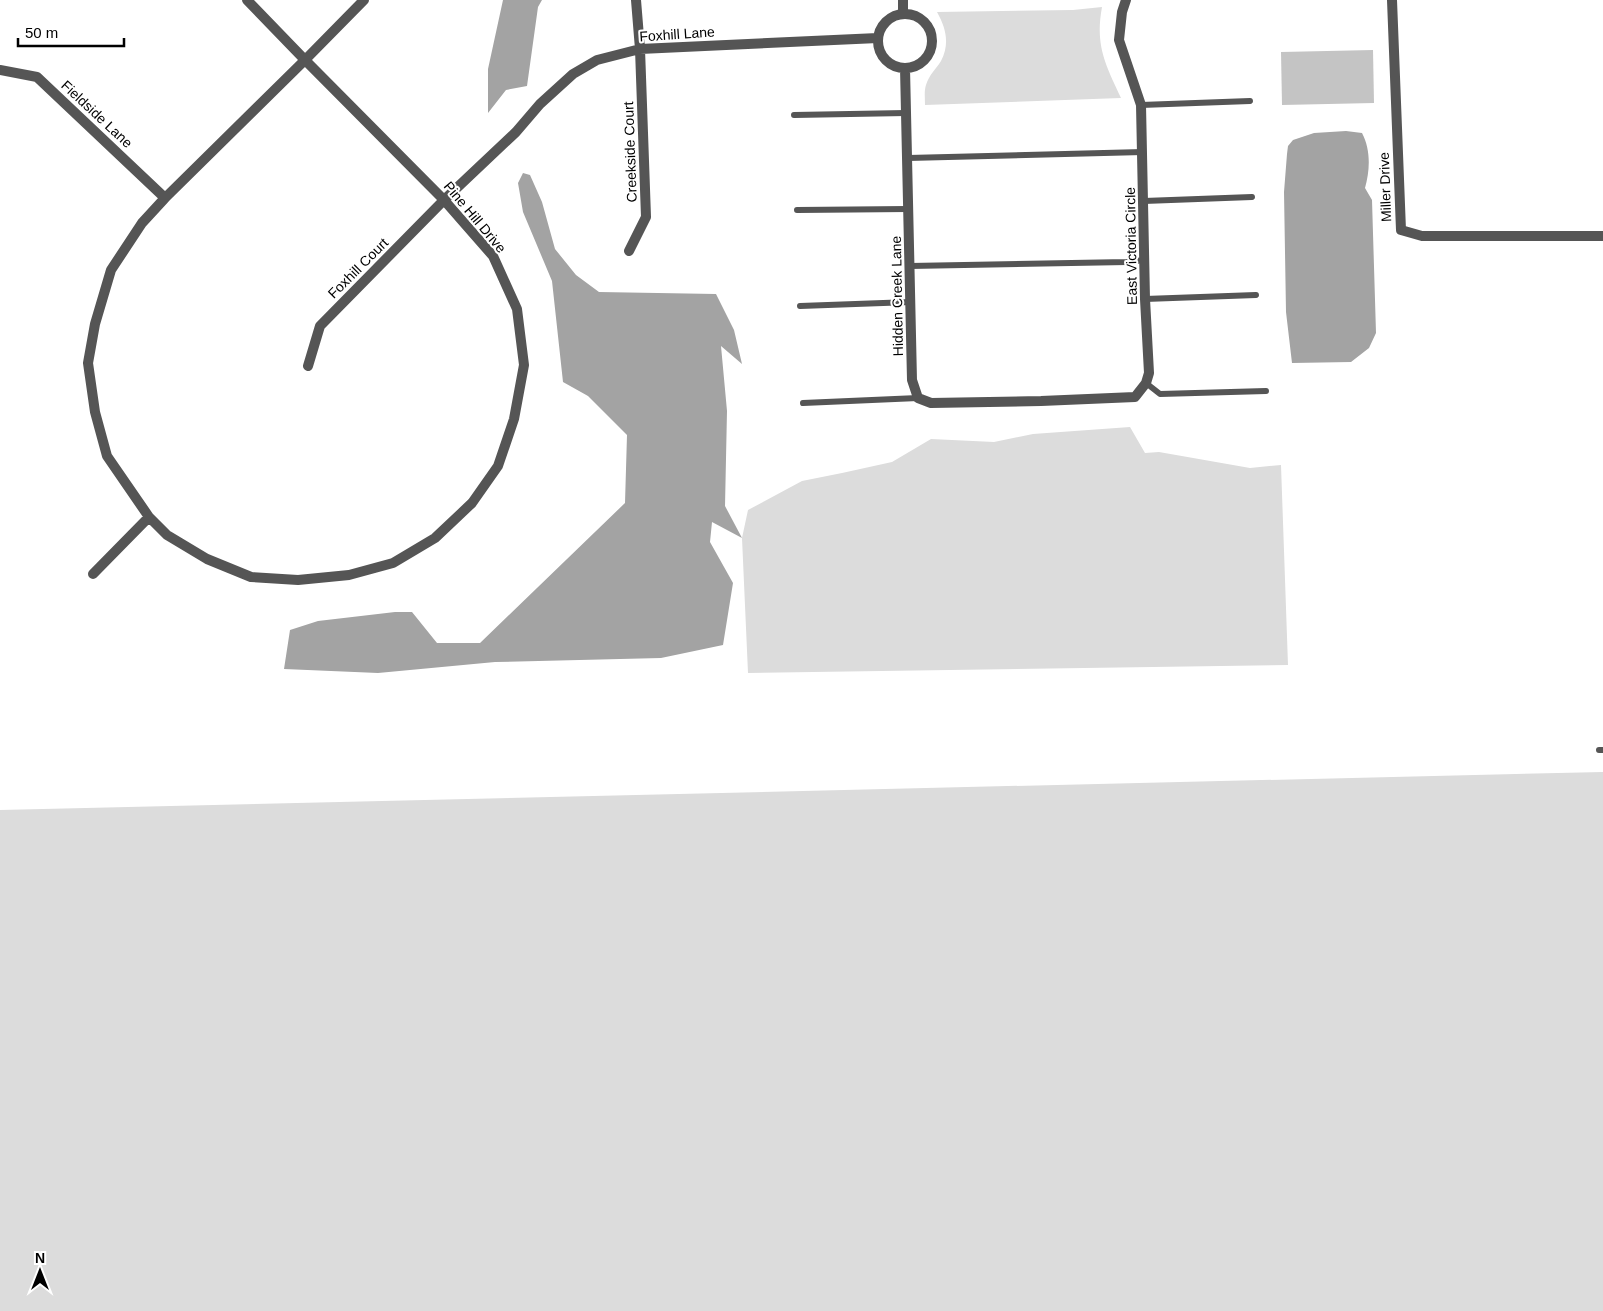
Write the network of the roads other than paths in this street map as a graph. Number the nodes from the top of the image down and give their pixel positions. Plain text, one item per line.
1 (247, 0) edge
2 (364, 0) edge
3 (636, 0) edge
4 (903, 0) edge
5 (1126, 0) edge
6 (1392, 0) edge
7 (903, 14) junction
8 (878, 38) junction
9 (640, 49) junction
10 (305, 60) junction
11 (905, 68) junction
12 (0, 70) edge
13 (1250, 102) dead end
14 (1142, 104) junction
15 (906, 113) junction
16 (794, 115) dead end
17 (1143, 152) junction
18 (908, 158) junction
19 (1252, 197) dead end
20 (165, 198) junction
21 (444, 200) junction
22 (1144, 201) junction
23 (908, 209) junction
24 (797, 210) dead end
25 (1603, 236) edge
26 (629, 251) dead end
27 (1144, 260) junction
28 (910, 266) junction
29 (1256, 295) dead end
30 (1145, 299) junction
31 (911, 302) junction
32 (800, 306) dead end
33 (308, 366) dead end
34 (1146, 383) junction
35 (1266, 391) dead end
36 (918, 398) junction
37 (803, 403) dead end
38 (149, 517) junction
39 (93, 574) dead end

1 - 10 street
2 - 10 street
3 - 9 street, Creekside Court
4 - 7 street
5 - 14 street, East Victoria Circle
6 - 25 street, Miller Drive
7 - 8 street
7 - 11 street
8 - 9 street, Foxhill Lane
8 - 11 street
9 - 21 street, Foxhill Lane
9 - 26 street, Creekside Court
10 - 20 street, Pine Hill Drive
10 - 21 street, Pine Hill Drive
11 - 15 street, Hidden Creek Lane
12 - 20 street, Fieldside Lane
13 - 14 lane
14 - 17 street, East Victoria Circle
15 - 16 lane
15 - 18 street, Hidden Creek Lane
17 - 18 lane
17 - 22 street, East Victoria Circle
18 - 23 street, Hidden Creek Lane
19 - 22 lane
20 - 38 street, Pine Hill Drive
21 - 33 street, Foxhill Court
21 - 38 street, Pine Hill Drive
22 - 27 street, East Victoria Circle
23 - 24 lane
23 - 28 street, Hidden Creek Lane
27 - 28 lane
27 - 30 street, East Victoria Circle
28 - 31 street, Hidden Creek Lane
29 - 30 lane
30 - 34 street, East Victoria Circle
31 - 32 lane
31 - 36 street, Hidden Creek Lane
34 - 35 lane
34 - 36 street
36 - 37 lane
38 - 39 street

